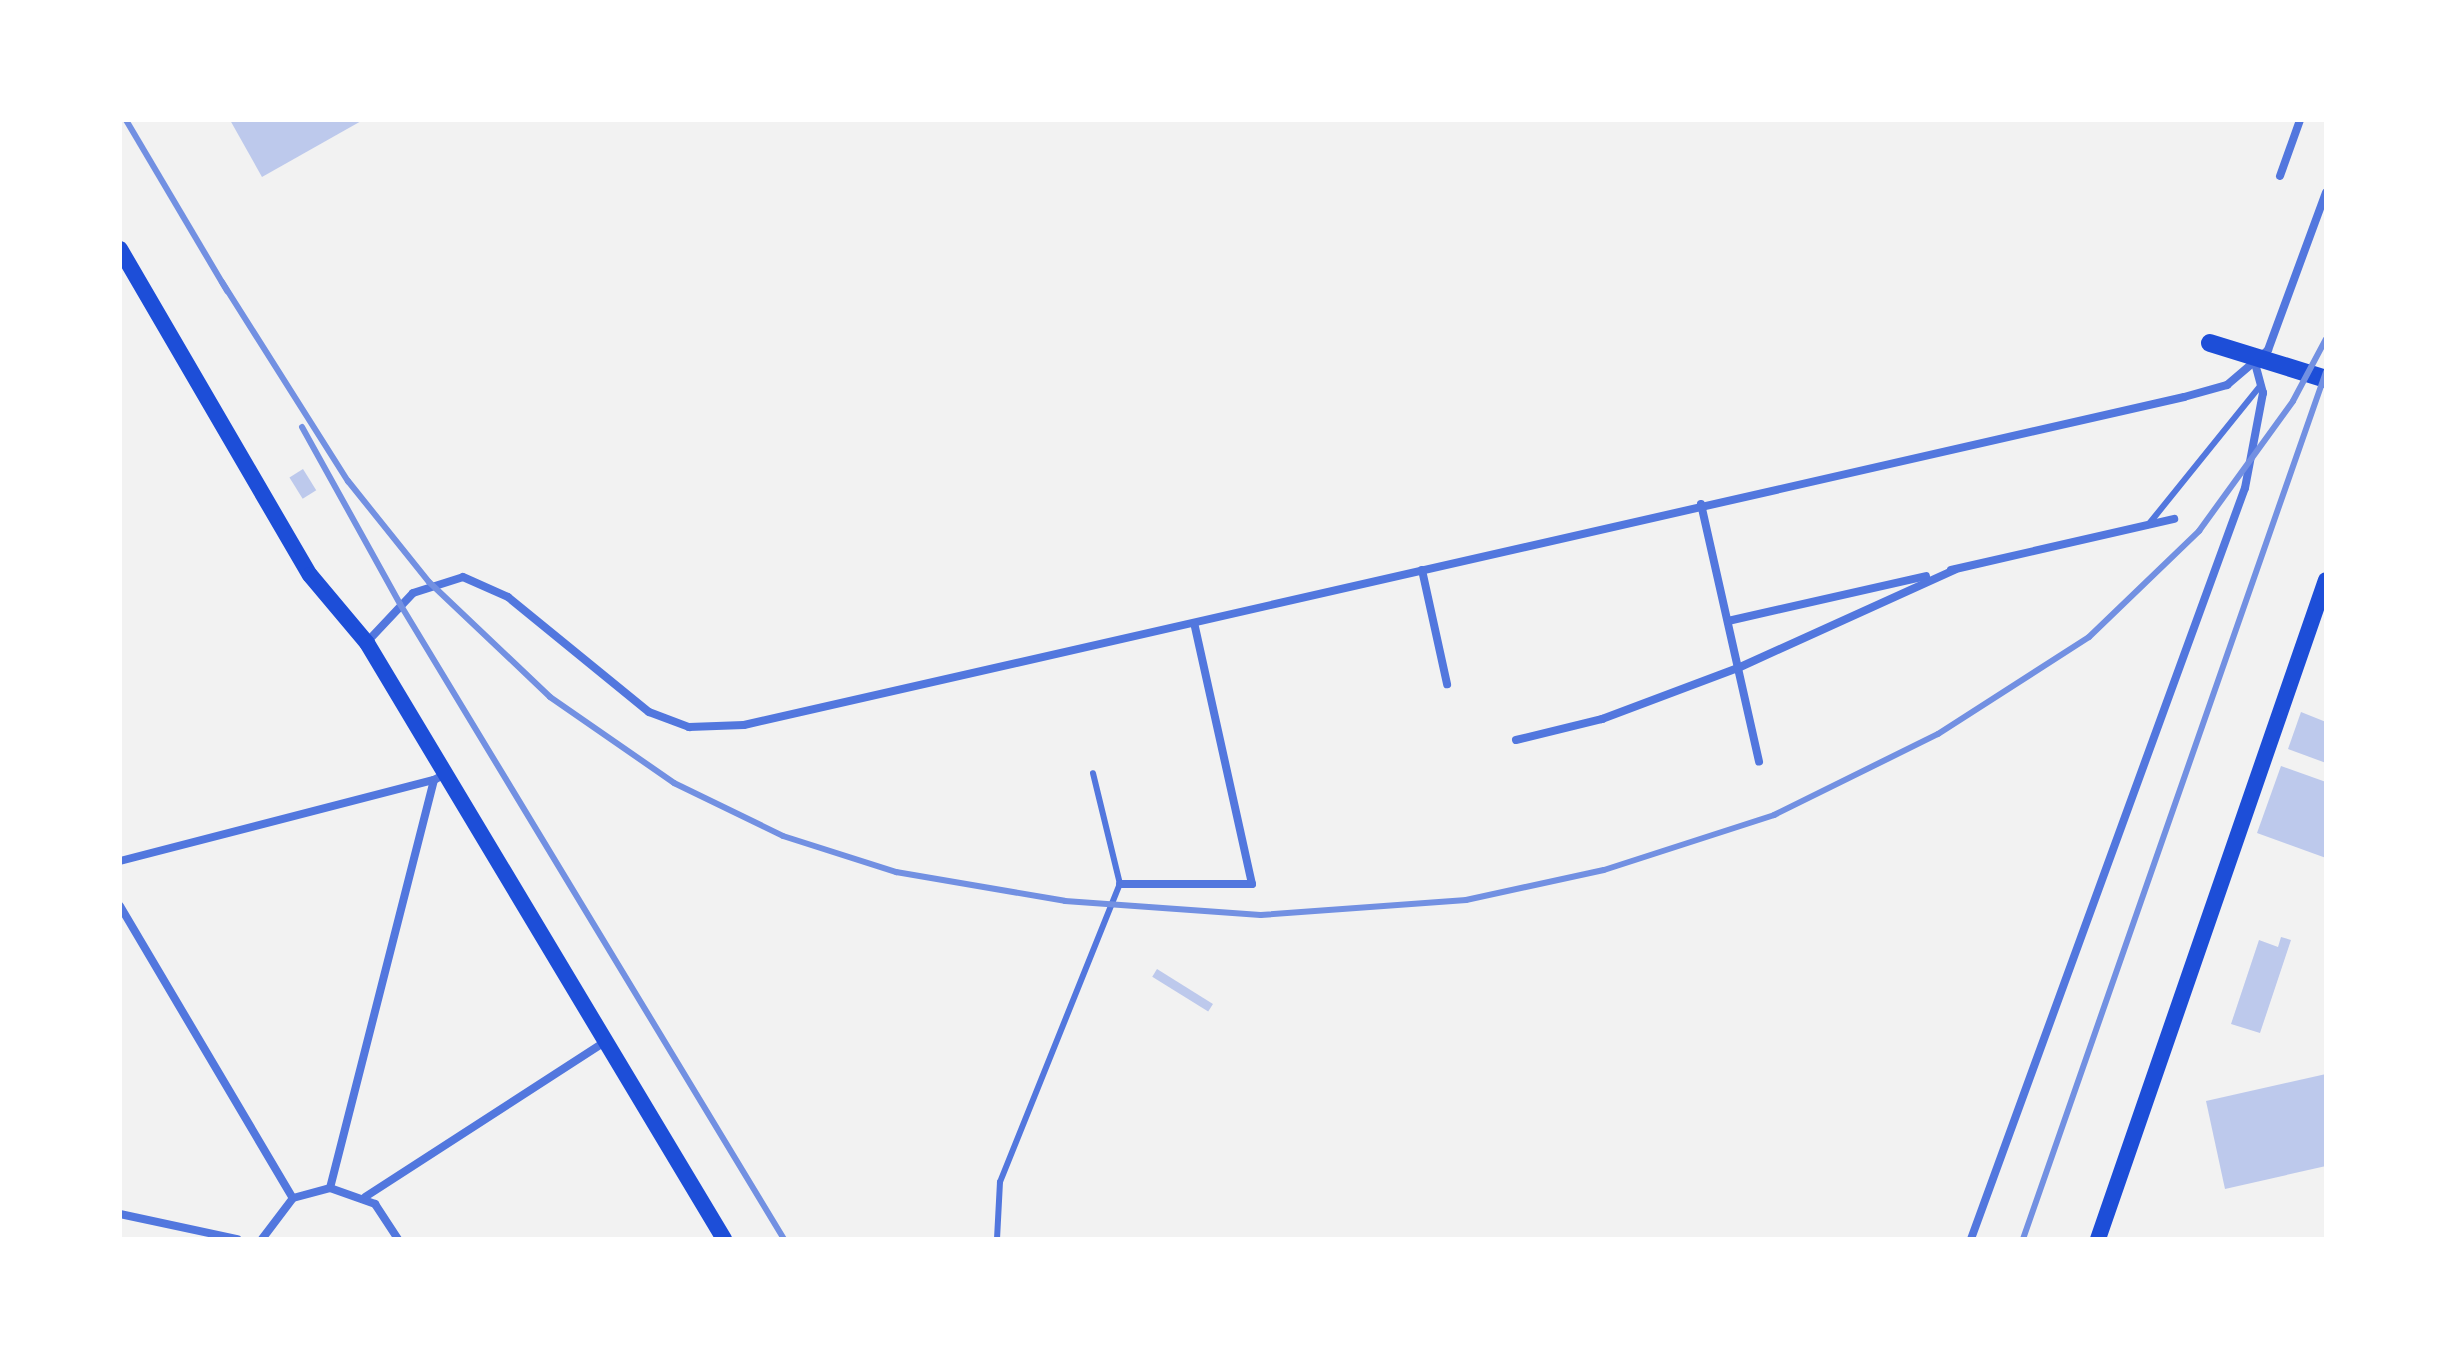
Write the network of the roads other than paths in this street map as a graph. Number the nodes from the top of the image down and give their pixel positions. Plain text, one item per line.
1 (2300, 120) edge
2 (2280, 176) dead end
3 (2326, 192) edge
4 (120, 249) edge
5 (2210, 343) dead end
6 (2256, 366) junction
7 (2326, 379) edge
8 (2262, 381) junction
9 (1701, 504) junction
10 (2174, 519) dead end
11 (2148, 525) junction
12 (1956, 569) junction
13 (1422, 570) junction
14 (2326, 580) edge
15 (1728, 621) junction
16 (1194, 623) junction
17 (367, 643) junction
18 (1738, 668) junction
19 (1447, 684) dead end
20 (1516, 740) dead end
21 (1759, 762) dead end
22 (1093, 773) dead end
23 (440, 777) junction
24 (120, 861) edge
25 (1120, 884) junction
26 (120, 906) edge
27 (606, 1041) junction
28 (330, 1188) junction
29 (365, 1197) junction
30 (293, 1198) junction
31 (120, 1214) edge
32 (237, 1239) edge
33 (262, 1239) edge
34 (398, 1239) edge
35 (724, 1239) edge
36 (997, 1239) edge
37 (1971, 1239) edge
38 (2098, 1239) edge

1 - 2 street
3 - 6 street
4 - 17 main road
5 - 7 main road
6 - 8 street
6 - 9 street
8 - 11 lane
8 - 37 street
9 - 13 street
9 - 15 street
10 - 11 street
11 - 12 street
12 - 15 street
12 - 18 street
13 - 16 street
13 - 19 street
14 - 38 main road
15 - 18 street
16 - 17 street
16 - 25 street
17 - 23 main road
18 - 20 street
18 - 21 street
22 - 25 lane
23 - 24 street
23 - 27 main road
23 - 28 street
25 - 36 lane
26 - 30 street
27 - 29 street
27 - 35 main road
28 - 29 street
28 - 30 street
29 - 34 street
30 - 33 street
31 - 32 street

